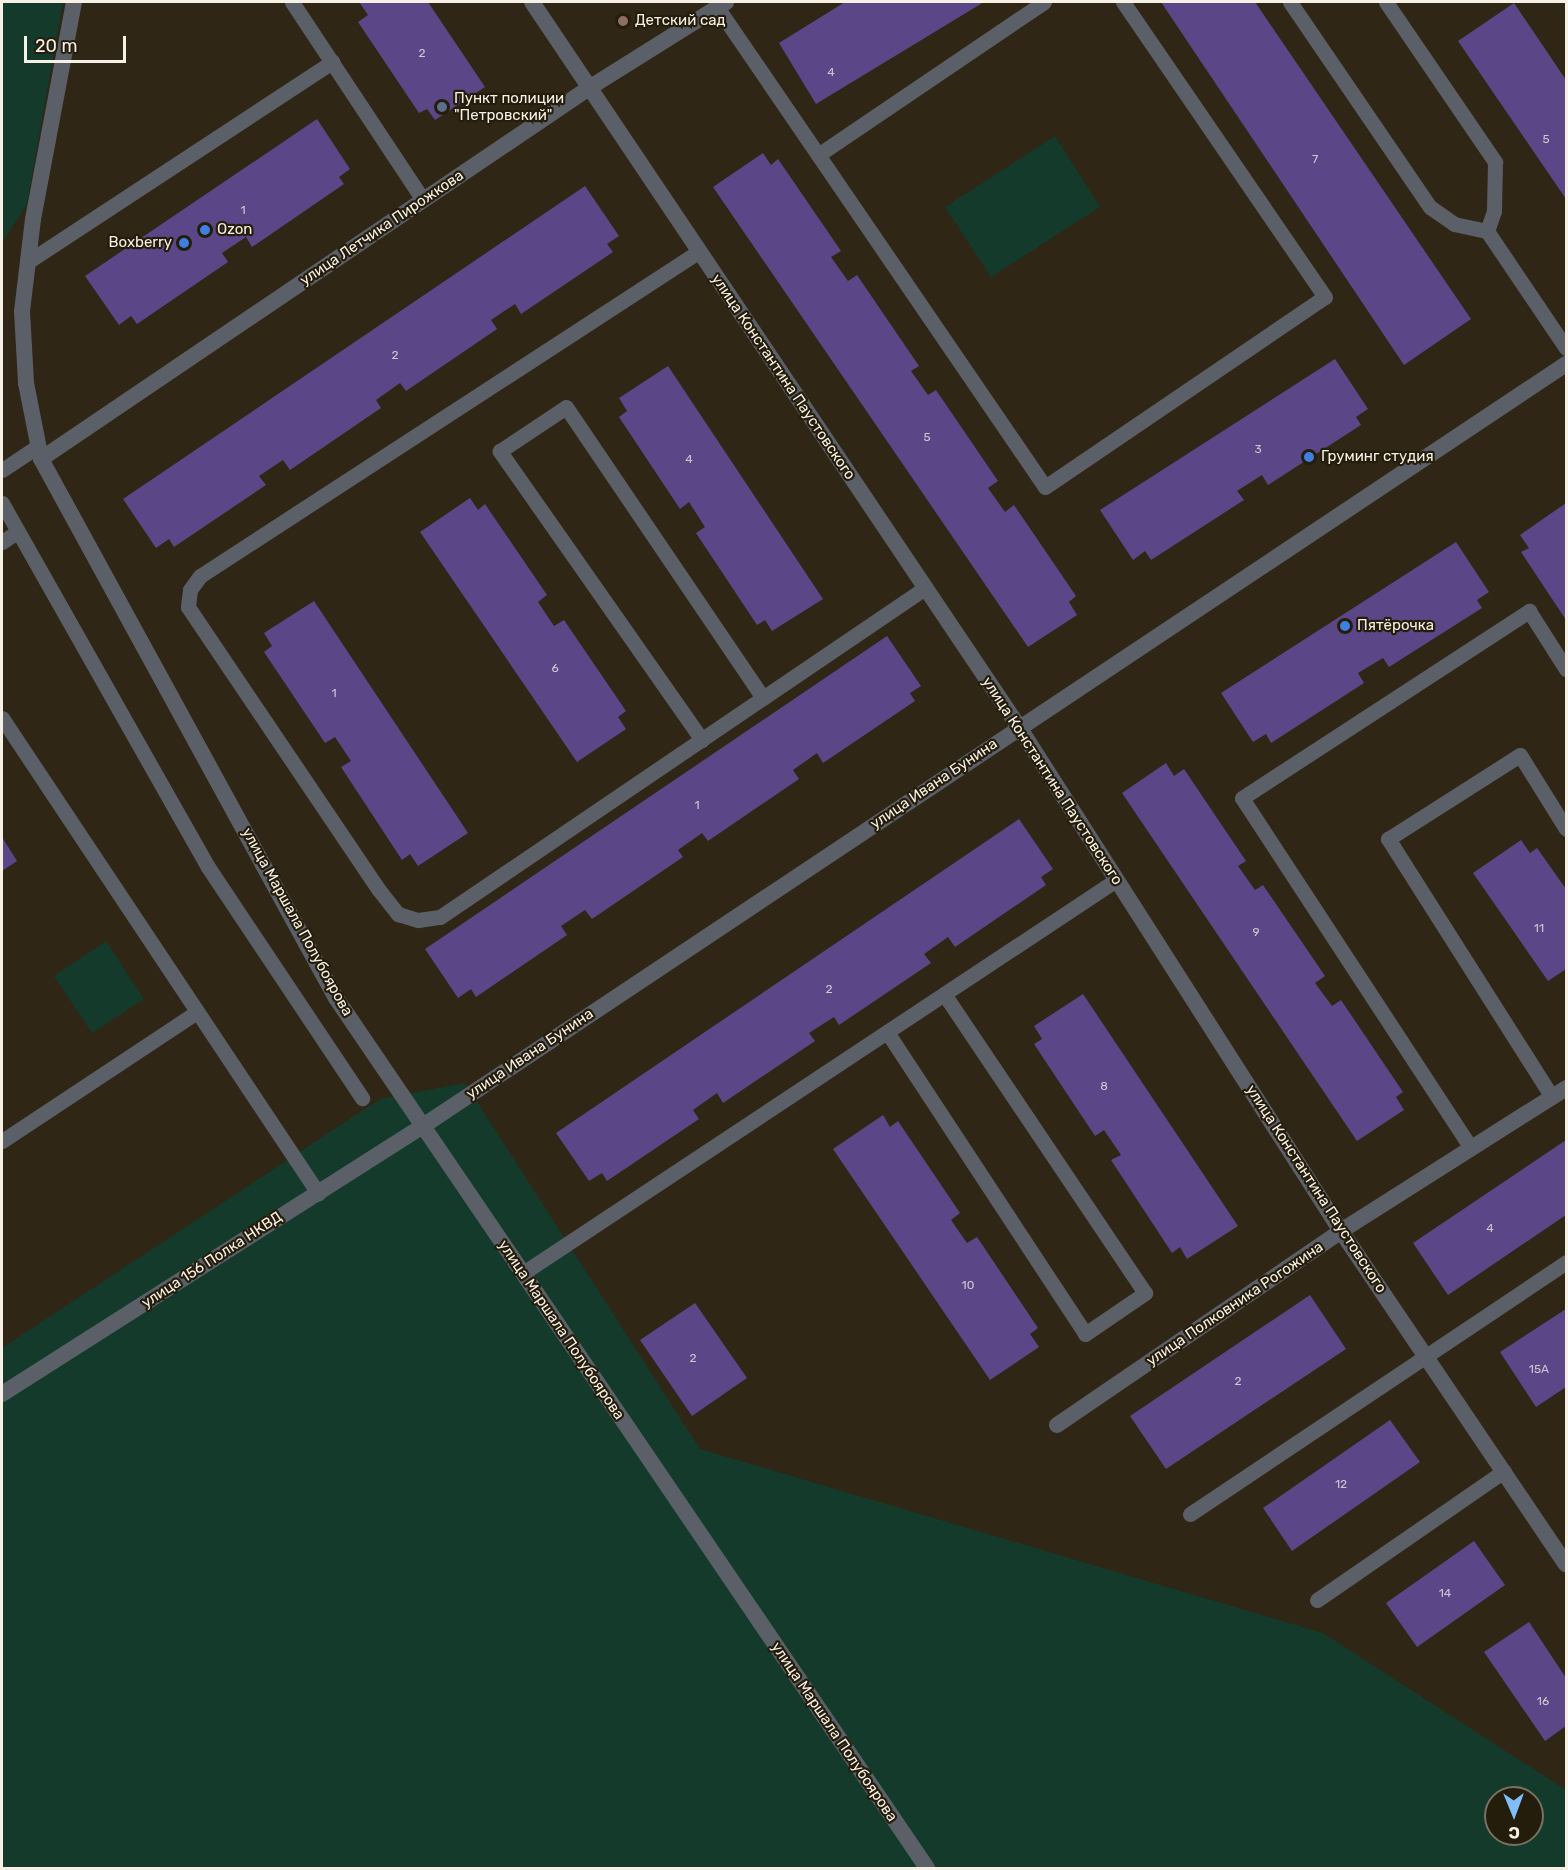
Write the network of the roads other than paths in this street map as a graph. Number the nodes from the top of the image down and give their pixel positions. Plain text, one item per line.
1 (74, 2) edge
2 (292, 2) edge
3 (532, 2) edge
4 (1044, 2) edge
5 (1123, 2) edge
6 (1290, 2) edge
7 (1386, 2) edge
8 (722, 4) edge
9 (332, 62) junction
10 (589, 88) junction
11 (818, 155) junction
12 (423, 200) junction
13 (1487, 231) junction
14 (698, 252) junction
15 (29, 261) junction
16 (1566, 348) edge
17 (1566, 364) edge
18 (40, 452) junction
19 (2, 470) edge
20 (2, 503) edge
21 (17, 532) junction
22 (2, 542) edge
23 (925, 588) junction
24 (1566, 669) edge
25 (763, 698) junction
26 (2, 718) edge
27 (1019, 727) junction
28 (702, 740) junction
29 (1566, 829) edge
30 (1116, 880) junction
31 (944, 994) junction
32 (197, 1012) junction
33 (886, 1032) junction
34 (1559, 1092) edge
35 (362, 1098) dead end
36 (423, 1126) junction
37 (2, 1141) edge
38 (1471, 1148) junction
39 (318, 1193) junction
40 (1341, 1231) junction
41 (1566, 1262) edge
42 (523, 1273) junction
43 (1427, 1356) junction
44 (2, 1394) edge
45 (1057, 1425) dead end
46 (1504, 1471) junction
47 (1190, 1514) dead end
48 (1566, 1564) edge
49 (1317, 1600) dead end
50 (927, 1869) edge

1 - 15 street, улица Маршала Полубоярова
2 - 9 lane
3 - 10 street, улица Константина Паустовского
4 - 11 lane
5 - 11 lane
6 - 13 lane
7 - 13 lane
8 - 10 street, улица Летчика Пирожкова
8 - 11 lane
9 - 12 lane
9 - 15 lane
10 - 12 street, улица Летчика Пирожкова
10 - 14 street, улица Константина Паустовского
12 - 18 street, улица Летчика Пирожкова
13 - 16 lane
14 - 23 street, улица Константина Паустовского
14 - 28 lane
15 - 18 street, улица Маршала Полубоярова
17 - 27 street, улица Ивана Бунина
18 - 19 lane
18 - 36 street, улица Маршала Полубоярова
20 - 21 lane
21 - 22 lane
21 - 35 lane
23 - 25 lane
23 - 27 street, улица Константина Паустовского
24 - 38 lane
25 - 28 lane
25 - 28 lane
26 - 32 lane
27 - 30 street, улица Константина Паустовского
27 - 36 street, улица Ивана Бунина
29 - 34 lane
30 - 31 lane
30 - 40 street, улица Константина Паустовского
31 - 33 lane
31 - 33 lane
32 - 37 lane
32 - 39 lane
33 - 42 lane
34 - 38 street, улица Полковника Рогожина
36 - 39 street, улица 156 Полка НКВД
36 - 42 street, улица Маршала Полубоярова
38 - 40 street, улица Полковника Рогожина
39 - 44 street, улица 156 Полка НКВД
40 - 43 street, улица Константина Паустовского
40 - 45 street, улица Полковника Рогожина
41 - 43 lane
42 - 50 street, улица Маршала Полубоярова
43 - 46 street, улица Константина Паустовского
43 - 47 lane
46 - 48 street, улица Константина Паустовского
46 - 49 lane

